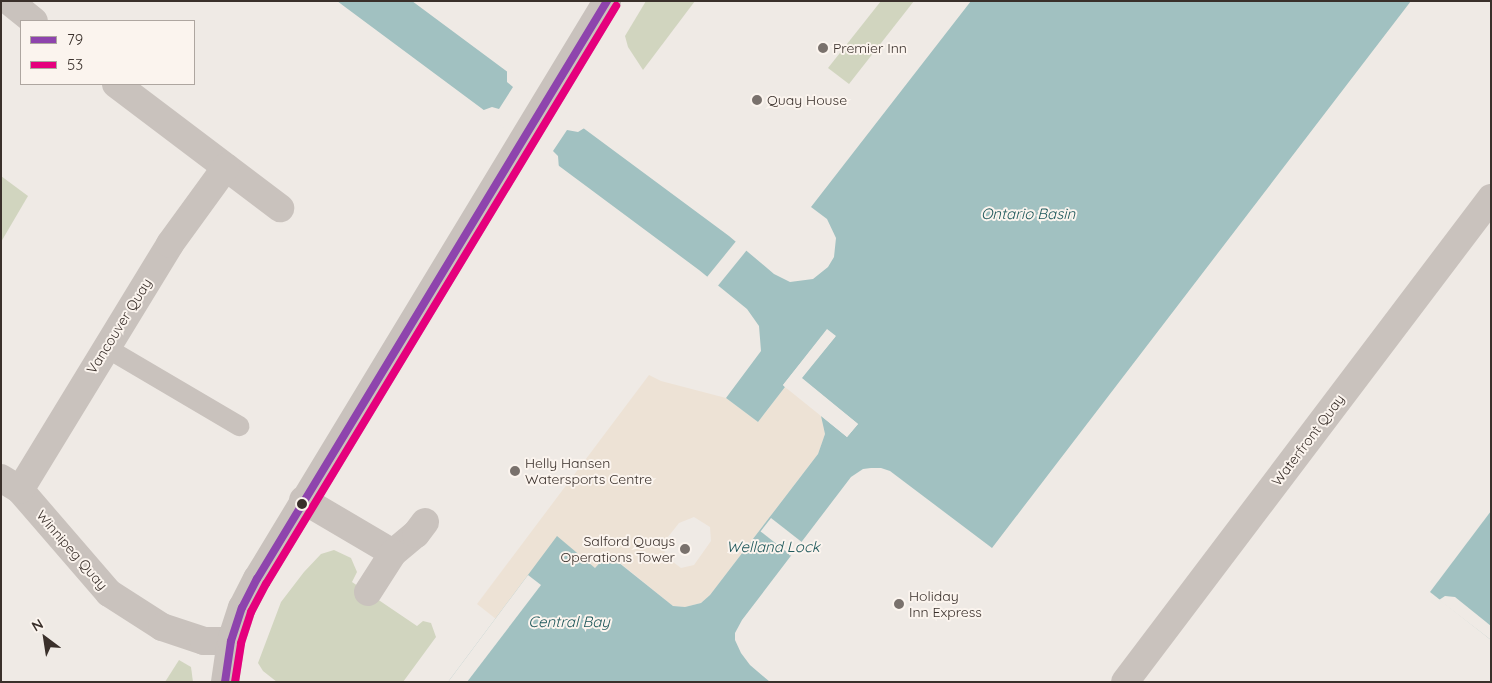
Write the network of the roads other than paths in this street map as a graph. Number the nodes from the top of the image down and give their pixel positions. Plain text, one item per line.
1 (8, 1) edge
2 (607, 1) edge
3 (33, 20) edge
4 (117, 85) edge
5 (226, 167) junction
6 (1491, 198) edge
7 (280, 208) dead end
8 (106, 347) junction
9 (239, 426) dead end
10 (11, 484) edge
11 (303, 500) junction
12 (425, 522) dead end
13 (392, 553) junction
14 (368, 592) dead end
15 (231, 641) junction
16 (226, 682) edge
17 (1125, 682) edge

1 - 3 street
2 - 11 street
4 - 5 street
5 - 7 street
5 - 8 street, Vancouver Quay
6 - 17 street, Waterfront Quay
8 - 9 street
8 - 10 street, Vancouver Quay
10 - 15 street, Winnipeg Quay
11 - 13 street
11 - 15 street
12 - 13 street
13 - 14 street
15 - 16 street

